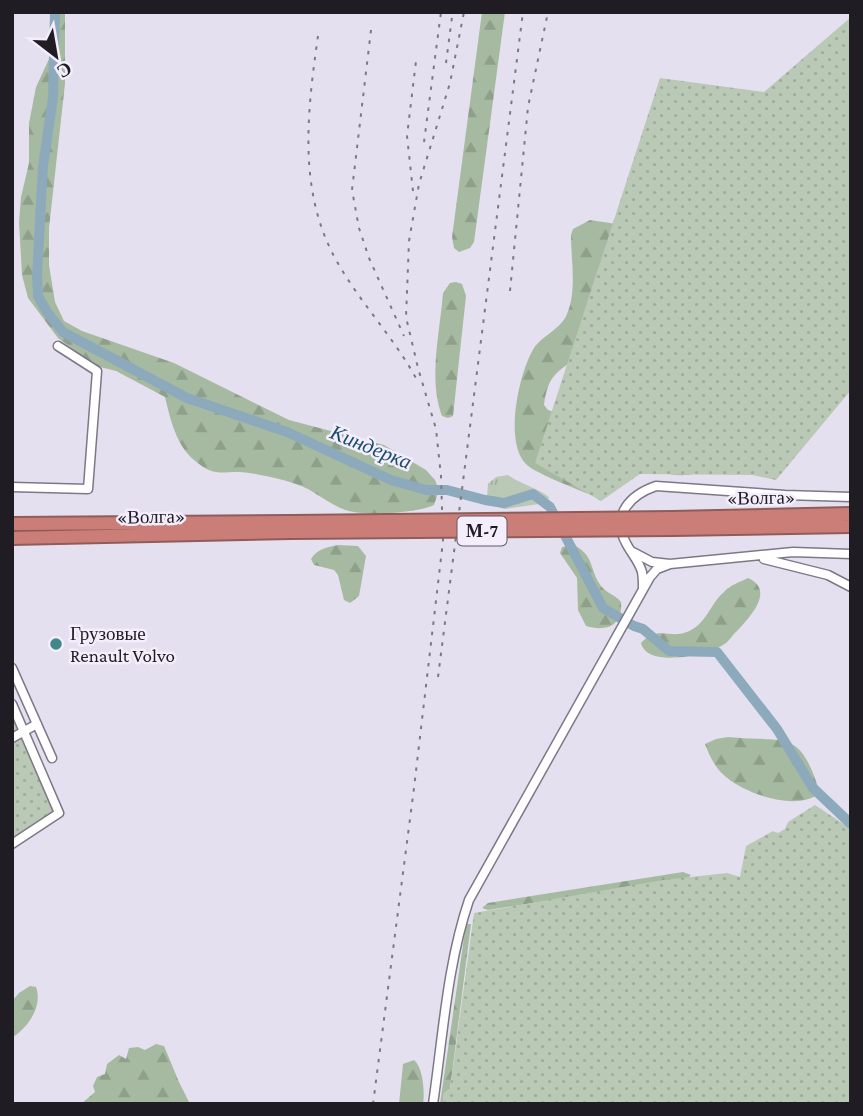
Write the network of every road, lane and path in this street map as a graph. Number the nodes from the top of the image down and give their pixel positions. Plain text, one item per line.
1 (58, 346) dead end
2 (12, 487) edge
3 (851, 497) edge
4 (851, 514) edge
5 (673, 523) junction
6 (12, 524) edge
7 (291, 527) junction
8 (851, 527) edge
9 (12, 538) edge
10 (630, 550) junction
11 (851, 554) edge
12 (755, 557) junction
13 (670, 564) junction
14 (851, 587) edge
15 (643, 588) junction
16 (12, 668) edge
17 (12, 704) edge
18 (37, 724) junction
19 (24, 731) junction
20 (12, 738) edge
21 (52, 758) dead end
22 (12, 844) edge
23 (433, 1104) edge

1 - 2 street
3 - 10 street
4 - 5 highway, «Волга» / М-7
5 - 7 highway, М-7, bridge
5 - 8 highway, «Волга» / М-7
6 - 7 highway, «Волга» / М-7
7 - 9 highway, «Волга» / М-7
10 - 13 street
10 - 15 street
11 - 12 street
12 - 13 street
12 - 14 street
13 - 15 street
15 - 23 street
16 - 18 street
17 - 19 street
18 - 19 street
18 - 21 street
19 - 20 street
19 - 22 street

